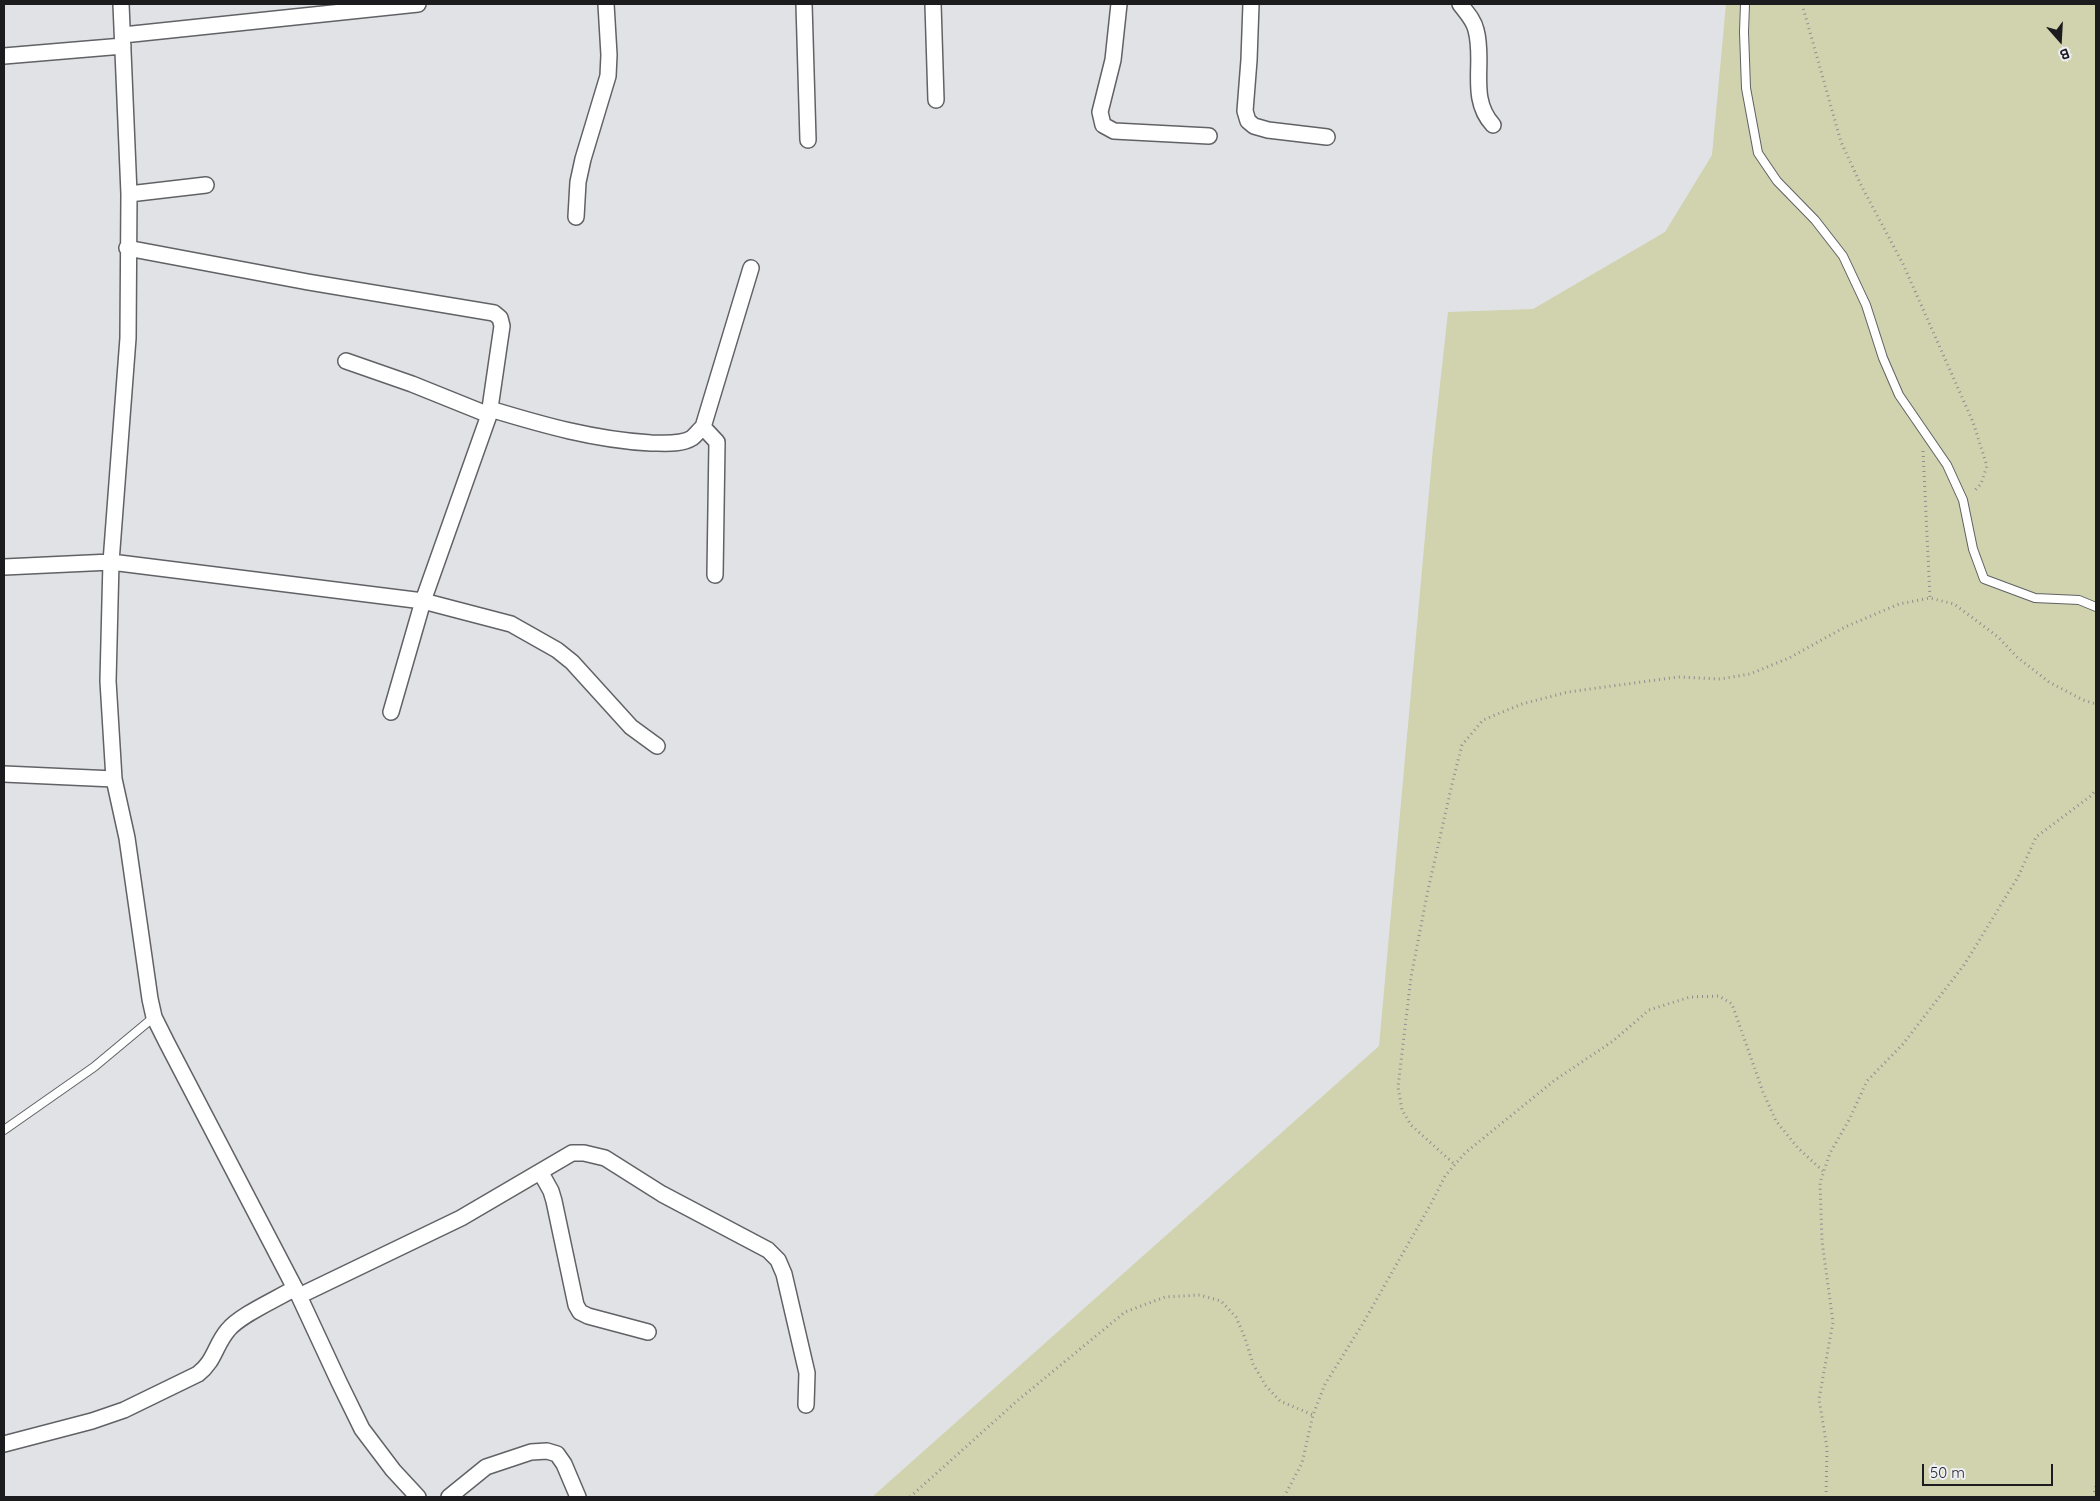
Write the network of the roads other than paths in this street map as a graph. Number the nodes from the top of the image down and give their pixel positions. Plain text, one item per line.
1 (121, 4) edge
2 (408, 4) edge
3 (606, 4) edge
4 (804, 4) edge
5 (932, 4) edge
6 (1119, 4) edge
7 (1251, 4) edge
8 (1460, 4) edge
9 (1745, 4) edge
10 (123, 41) junction
11 (4, 56) edge
12 (936, 100) dead end
13 (1493, 125) dead end
14 (1209, 136) dead end
15 (1327, 137) dead end
16 (808, 140) dead end
17 (206, 185) dead end
18 (128, 194) junction
19 (576, 216) dead end
20 (127, 248) junction
21 (751, 268) dead end
22 (346, 361) dead end
23 (489, 412) junction
24 (703, 427) junction
25 (112, 562) junction
26 (4, 567) edge
27 (715, 575) dead end
28 (423, 601) junction
29 (2096, 607) edge
30 (391, 712) dead end
31 (657, 746) dead end
32 (4, 774) edge
33 (114, 779) junction
34 (154, 1017) junction
35 (4, 1130) edge
36 (540, 1173) junction
37 (297, 1292) junction
38 (648, 1332) dead end
39 (806, 1405) dead end
40 (4, 1444) edge
41 (418, 1497) edge
42 (449, 1497) edge
43 (578, 1497) edge

1 - 10 street
2 - 10 street
3 - 19 street
4 - 16 street
5 - 12 street
6 - 14 street
7 - 15 street
8 - 13 street
9 - 29 lane
10 - 11 street
10 - 18 street
17 - 18 street
18 - 20 street
20 - 23 street
20 - 25 street
21 - 24 street
22 - 23 street
23 - 24 street
23 - 28 street
24 - 27 street
25 - 26 street
25 - 28 street
25 - 33 street
28 - 30 street
28 - 31 street
32 - 33 street
33 - 34 street
34 - 35 lane
34 - 37 street
36 - 37 street
36 - 38 street
36 - 39 street
37 - 40 street
37 - 41 street
42 - 43 street

